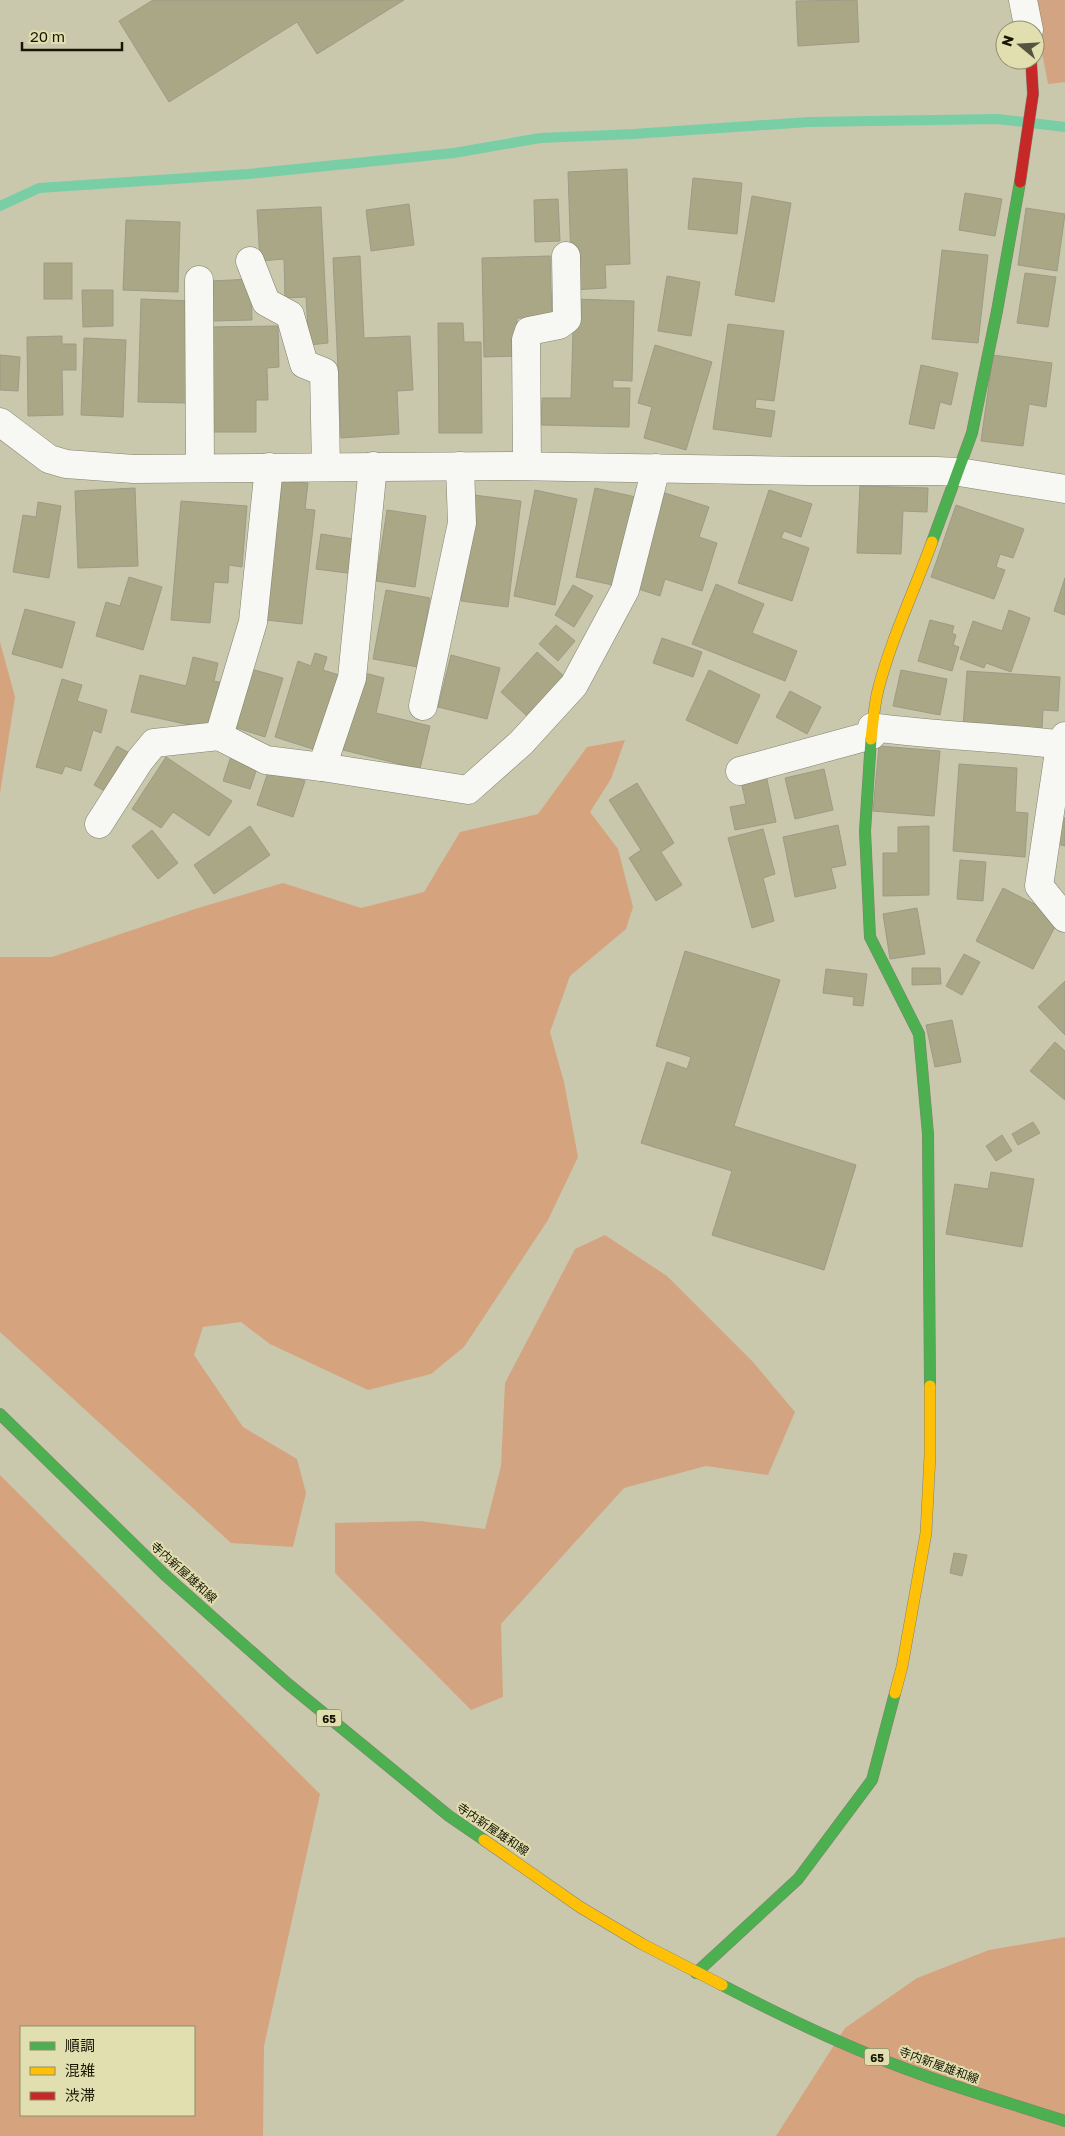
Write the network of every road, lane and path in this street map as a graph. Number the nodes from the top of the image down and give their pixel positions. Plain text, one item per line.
1 (1023, 0) edge
2 (1027, 20) edge
3 (1031, 70) edge
4 (566, 256) dead end
5 (250, 261) dead end
6 (199, 280) dead end
7 (0, 422) edge
8 (326, 466) junction
9 (373, 466) junction
10 (460, 466) junction
11 (527, 466) junction
12 (269, 467) junction
13 (200, 468) junction
14 (656, 468) junction
15 (959, 472) junction
16 (1065, 489) edge
17 (423, 706) dead end
18 (872, 731) junction
19 (219, 736) junction
20 (1063, 742) edge
21 (322, 767) junction
22 (740, 771) dead end
23 (99, 824) dead end
24 (1065, 918) edge
25 (0, 1414) edge
26 (696, 1973) junction
27 (1065, 2121) edge

1 - 2 street
3 - 15 street
4 - 11 street
5 - 8 street
6 - 13 street
7 - 13 street
8 - 9 street
8 - 12 street
9 - 10 street
9 - 21 street
10 - 11 street
10 - 17 street
11 - 14 street
12 - 13 street
12 - 19 street
14 - 15 street
14 - 21 street
15 - 16 street
15 - 18 street
18 - 20 street
18 - 22 street
18 - 26 street
19 - 21 street
19 - 23 street
20 - 24 street
25 - 26 street, 寺内新屋雄和線 / 65
26 - 27 street, 寺内新屋雄和線 / 65

